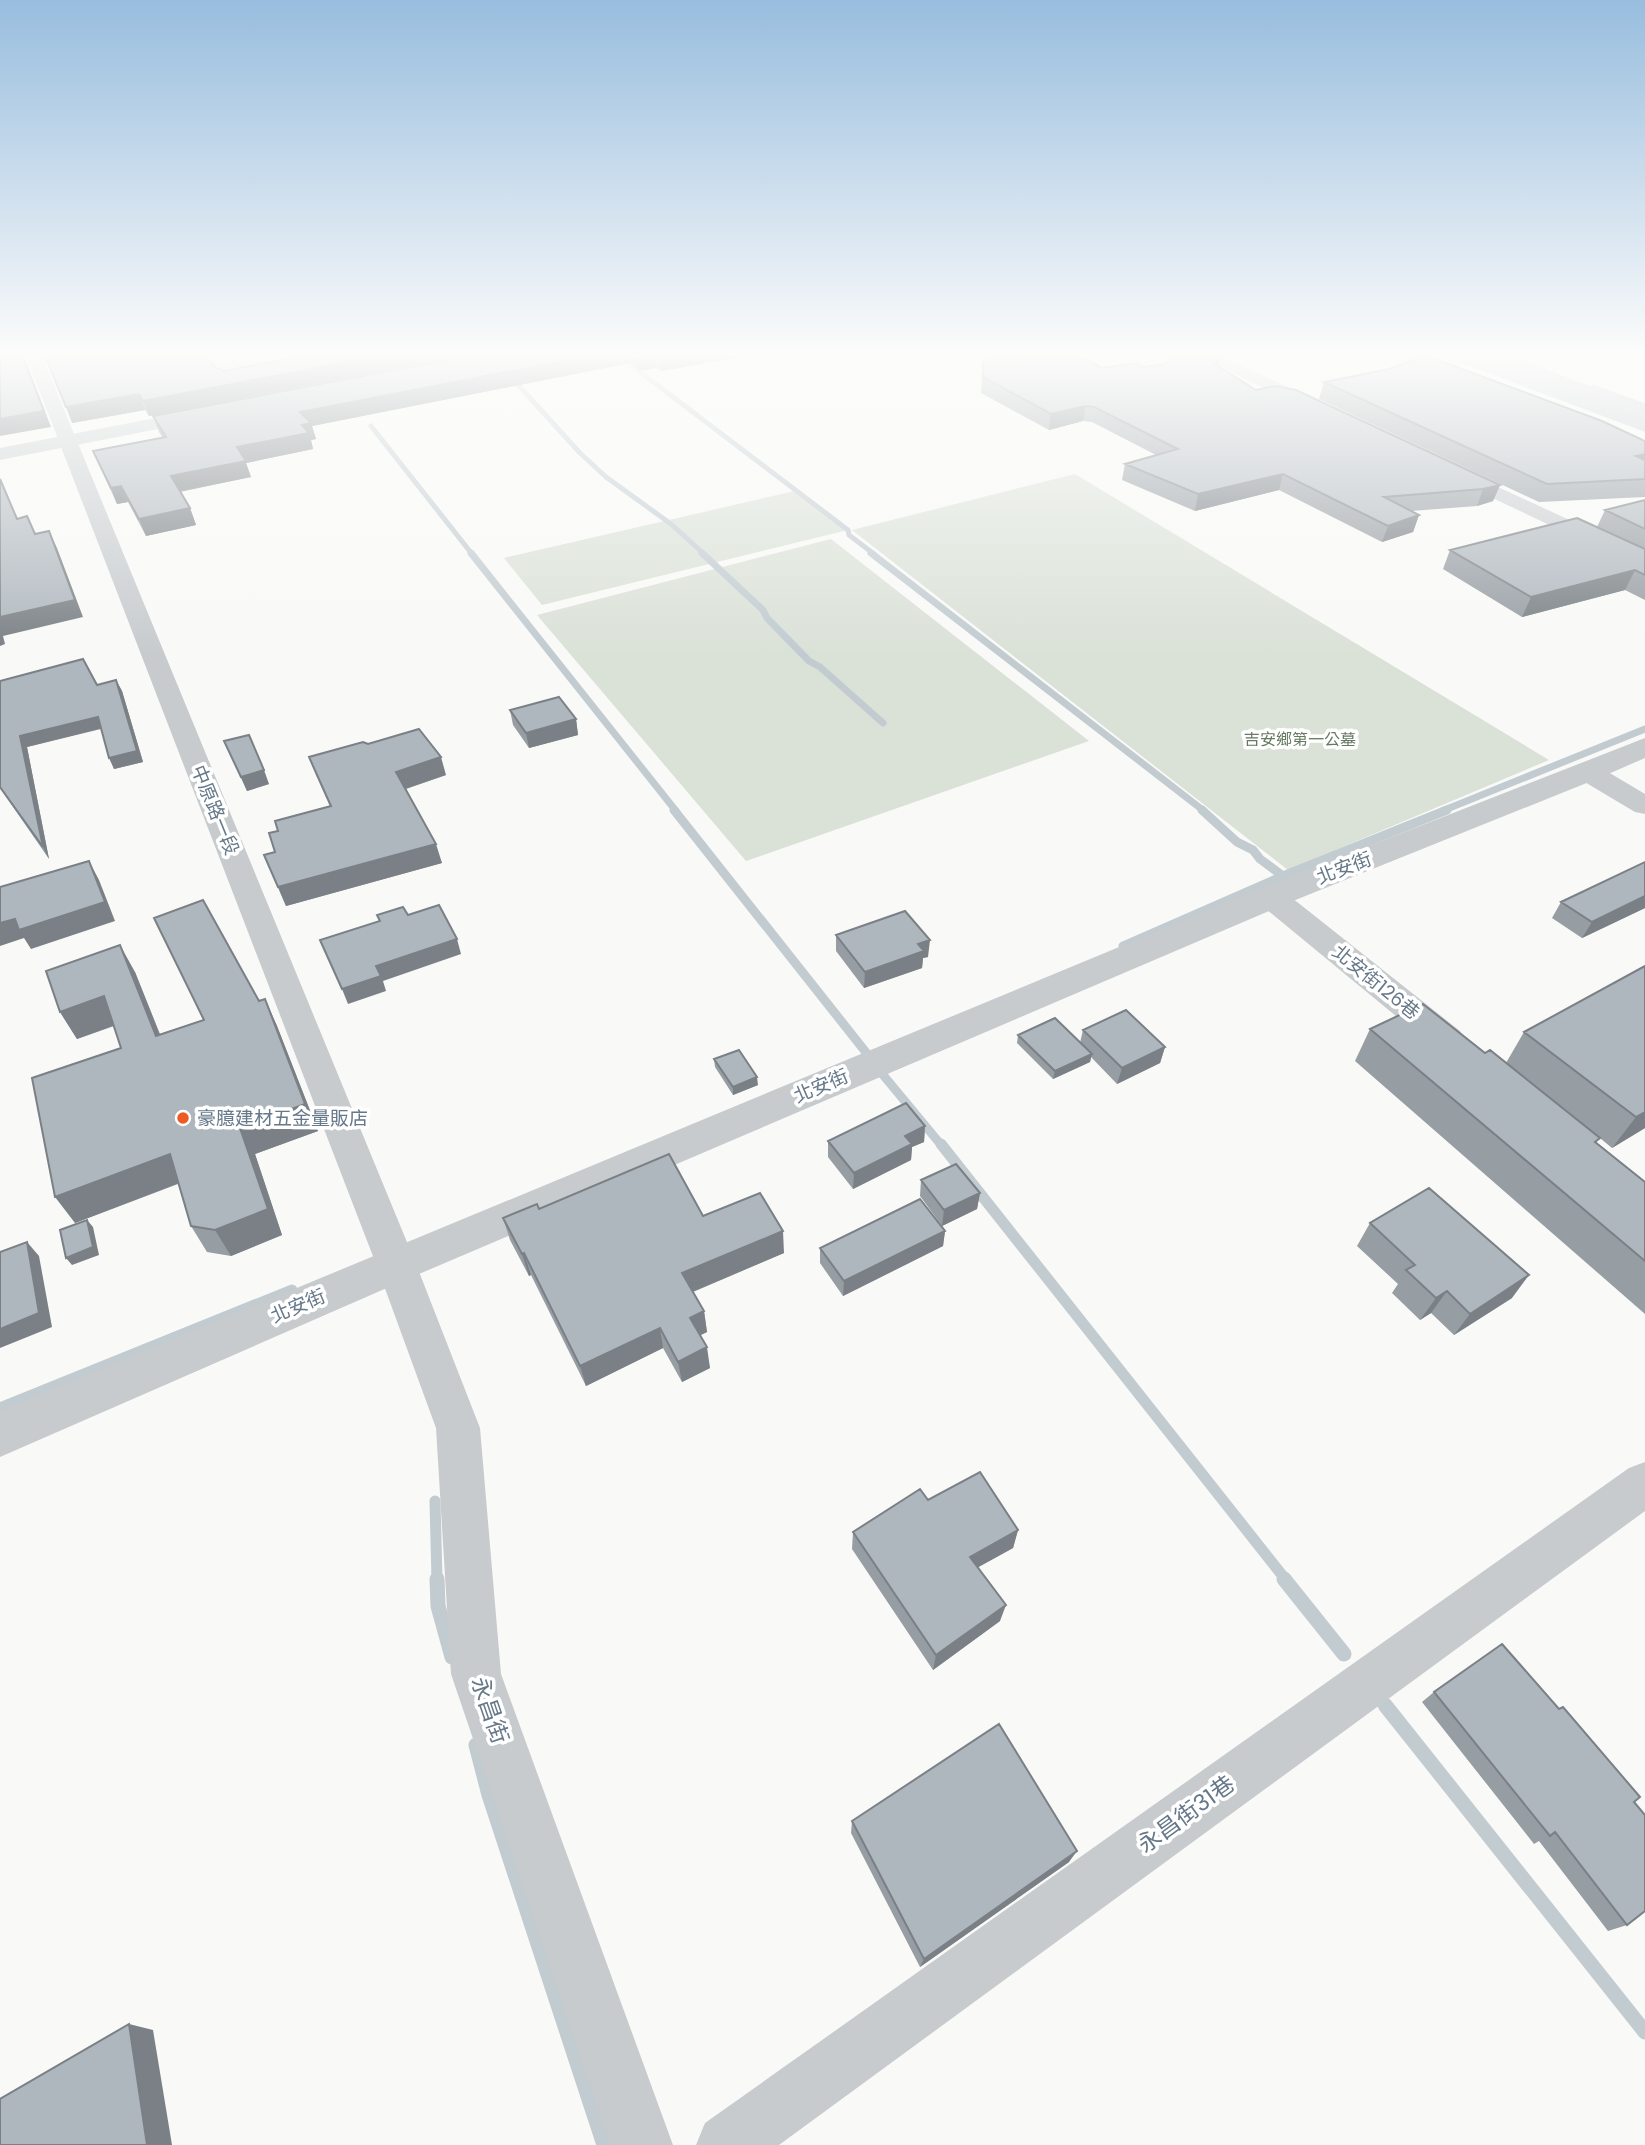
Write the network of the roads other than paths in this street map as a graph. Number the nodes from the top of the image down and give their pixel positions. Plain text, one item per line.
1 (75, 456) edge
2 (1444, 467) edge
3 (1645, 563) edge
4 (1645, 747) edge
5 (1588, 772) junction
6 (1645, 806) edge
7 (1271, 897) junction
8 (1474, 1061) edge
9 (396, 1264) junction
10 (0, 1434) edge
11 (1645, 1484) edge
12 (642, 2145) edge
13 (727, 2145) edge

1 - 9 street, 中原路一段
2 - 3 street
4 - 5 street, 北安街
5 - 6 street
5 - 7 street, 北安街
7 - 8 street, 北安街126巷
7 - 9 street, 北安街
9 - 10 street, 北安街
9 - 12 street, 永昌街
11 - 13 street, 永昌街31巷

